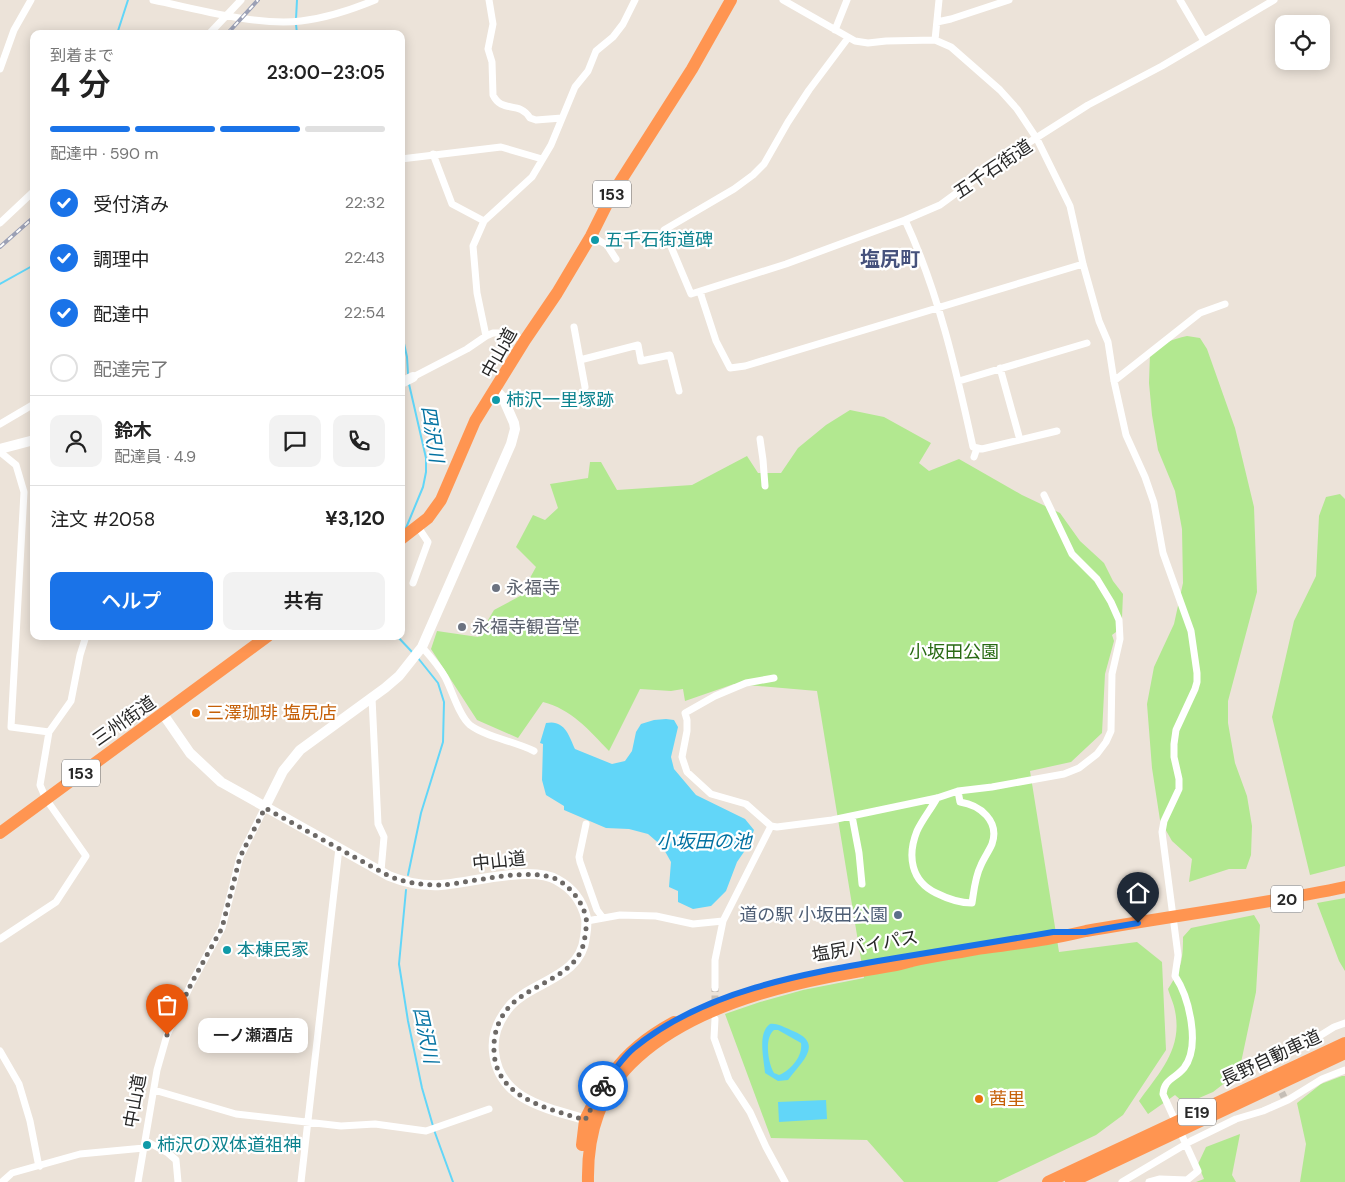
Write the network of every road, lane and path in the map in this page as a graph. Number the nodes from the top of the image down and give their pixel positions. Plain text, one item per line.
1 (31, 0) edge
2 (153, 0) edge
3 (241, 0) edge
4 (375, 0) edge
5 (489, 0) edge
6 (635, 0) edge
7 (731, 0) edge
8 (783, 0) edge
9 (847, 0) edge
10 (939, 0) edge
11 (1009, 0) edge
12 (1180, 0) edge
13 (1274, 0) edge
14 (182, 3) edge
15 (228, 15) junction
16 (937, 22) junction
17 (213, 30) edge
18 (835, 30) junction
19 (848, 38) junction
20 (935, 40) junction
21 (1204, 42) junction
22 (0, 69) edge
23 (562, 118) junction
24 (1036, 139) junction
25 (433, 154) junction
26 (405, 158) edge
27 (542, 159) junction
28 (30, 195) edge
29 (905, 220) junction
30 (484, 221) junction
31 (0, 223) edge
32 (591, 236) junction
33 (616, 259) dead end
34 (1083, 264) junction
35 (702, 291) junction
36 (1224, 304) dead end
37 (938, 308) junction
38 (574, 327) dead end
39 (486, 336) junction
40 (525, 340) junction
41 (1087, 343) dead end
42 (580, 360) junction
43 (1000, 368) junction
44 (406, 381) edge
45 (959, 381) junction
46 (1114, 381) junction
47 (585, 387) dead end
48 (495, 389) junction
49 (678, 391) dead end
50 (30, 406) edge
51 (0, 424) edge
52 (1057, 431) dead end
53 (760, 439) dead end
54 (1020, 440) junction
55 (30, 441) edge
56 (977, 448) junction
57 (0, 450) edge
58 (974, 457) dead end
59 (765, 486) dead end
60 (1044, 495) dead end
61 (410, 532) edge
62 (413, 583) dead end
63 (85, 640) edge
64 (263, 640) edge
65 (418, 652) junction
66 (774, 678) dead end
67 (372, 698) junction
68 (163, 714) junction
69 (49, 732) junction
70 (534, 751) dead end
71 (958, 791) junction
72 (937, 798) junction
73 (46, 799) junction
74 (265, 808) junction
75 (852, 816) junction
76 (586, 824) dead end
77 (771, 826) junction
78 (0, 833) edge
79 (339, 848) junction
80 (381, 871) junction
81 (862, 884) dead end
82 (1345, 887) edge
83 (603, 918) junction
84 (1173, 918) junction
85 (587, 921) junction
86 (723, 921) junction
87 (0, 939) edge
88 (715, 988) tunnel mouth
89 (715, 1019) tunnel mouth
90 (1345, 1023) edge
91 (1345, 1043) edge
92 (0, 1051) edge
93 (1345, 1053) edge
94 (1269, 1068) dead end
95 (1345, 1070) edge
96 (154, 1090) junction
97 (489, 1109) dead end
98 (590, 1121) junction
99 (308, 1122) junction
100 (145, 1145) junction
101 (40, 1166) junction
102 (2, 1182) edge
103 (138, 1182) edge
104 (178, 1182) edge
105 (301, 1182) edge
106 (583, 1182) edge
107 (588, 1182) edge
108 (785, 1182) edge
109 (1048, 1182) edge
110 (1071, 1182) edge
111 (1122, 1182) edge
112 (1149, 1182) edge

1 - 22 street
2 - 14 street
3 - 15 street
4 - 15 street
5 - 23 street
6 - 23 street
7 - 32 highway, 中山道 / 153
8 - 18 street
9 - 18 street
10 - 16 street
11 - 16 street
12 - 21 street
13 - 21 street, 五千石街道
14 - 15 street
15 - 17 street
16 - 20 street
18 - 19 street
19 - 20 street
19 - 35 street, 五千石街道
20 - 24 street
21 - 24 street, 五千石街道
23 - 27 street
24 - 29 street, 五千石街道
24 - 34 street
25 - 26 street
25 - 27 street
25 - 30 street
27 - 30 street
28 - 31 street
29 - 35 street, 五千石街道
29 - 37 street
30 - 39 street
32 - 33 street
32 - 40 highway, 中山道 / 153
34 - 37 street
34 - 46 street
35 - 37 street
36 - 46 street
37 - 45 street
38 - 42 street
39 - 40 street
39 - 44 street
40 - 48 highway, 中山道 / 153
41 - 43 street
42 - 47 street
42 - 49 street
43 - 45 street
43 - 54 street
45 - 56 street
46 - 84 street
48 - 61 highway, 153
48 - 65 street, 中山道
50 - 51 street
52 - 54 street
53 - 59 street
54 - 56 street
55 - 57 street
56 - 58 street
57 - 69 street
60 - 71 street
61 - 62 street
63 - 69 street
64 - 68 highway, 三州街道 / 153
65 - 67 street, 中山道
65 - 70 street
66 - 77 street
67 - 74 street, 中山道
67 - 80 street
68 - 73 highway, 三州街道 / 153
68 - 74 street
69 - 73 street
71 - 72 street
71 - 72 street
72 - 75 street
73 - 78 highway, 三州街道 / 153
73 - 87 street
74 - 79 street, 中山道
74 - 96 street, 中山道
75 - 77 street
75 - 81 street
76 - 83 street
77 - 86 street
79 - 80 street, 中山道
79 - 99 street
80 - 85 street, 中山道
82 - 84 highway, 塩尻バイパス / 20
83 - 85 street
83 - 86 street
84 - 98 highway, 塩尻バイパス / 20
84 - 112 street
85 - 98 street
86 - 88 street
89 - 108 street
90 - 94 street
91 - 109 highway, 長野自動車道 / E19
92 - 101 street
93 - 110 highway, 長野自動車道 / E19
95 - 111 street
96 - 99 street
96 - 100 street, 中山道
97 - 99 street
98 - 106 highway, 20
98 - 107 highway, 20
99 - 105 street
100 - 101 street
100 - 103 street, 中山道
100 - 104 street
101 - 102 street

